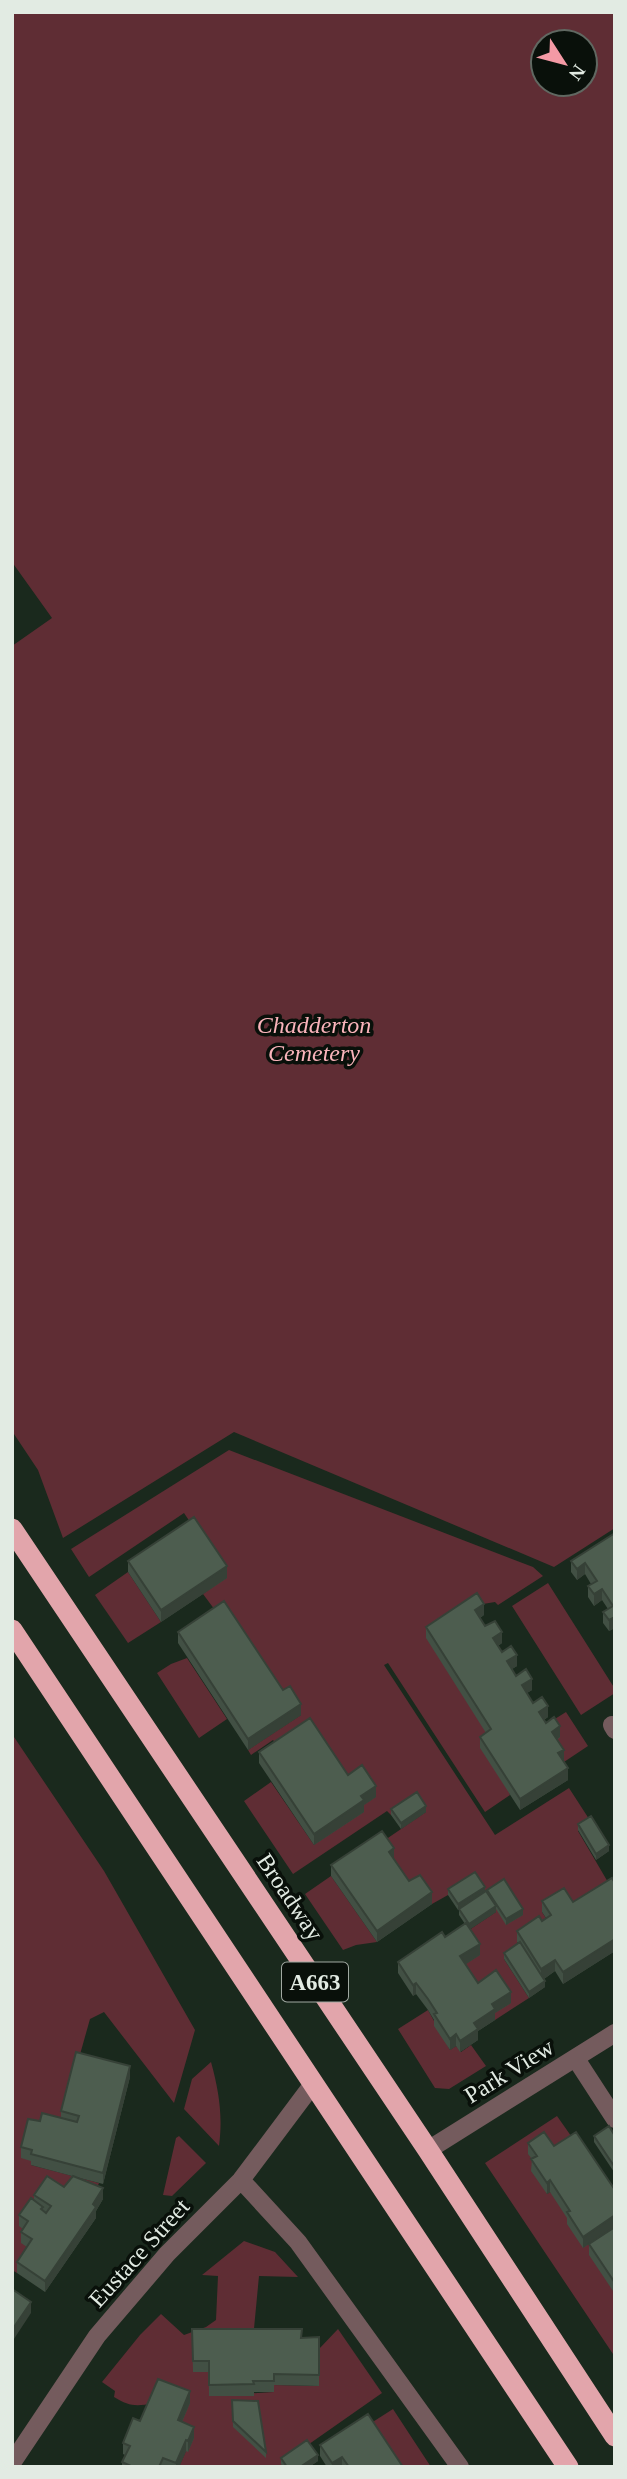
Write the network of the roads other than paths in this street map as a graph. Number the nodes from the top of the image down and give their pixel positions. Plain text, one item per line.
1 (12, 1529) edge
2 (12, 1630) edge
3 (615, 2033) edge
4 (576, 2059) junction
5 (313, 2084) junction
6 (615, 2119) edge
7 (428, 2150) junction
8 (241, 2180) junction
9 (615, 2436) edge
10 (12, 2463) edge
11 (460, 2467) edge
12 (568, 2467) edge

1 - 7 highway, Broadway / A663
2 - 5 highway, A663
3 - 4 street, Park View
4 - 6 street
4 - 7 street, Park View
5 - 8 street, Eustace Street
5 - 12 highway, A663
7 - 9 highway, Broadway / A663
8 - 10 street, Eustace Street
8 - 11 street

